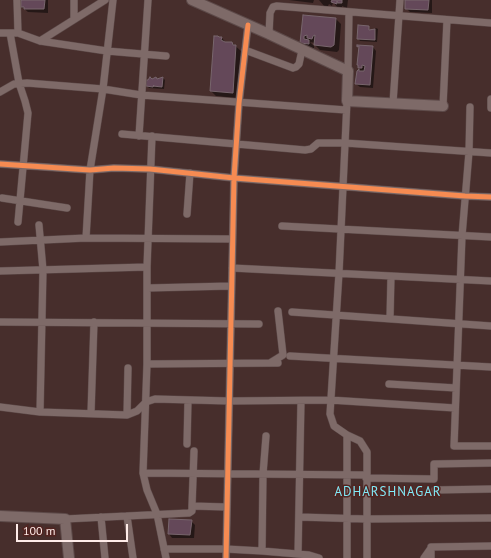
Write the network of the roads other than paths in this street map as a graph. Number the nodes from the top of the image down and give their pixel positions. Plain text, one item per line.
1 (17, 0) edge
2 (74, 0) edge
3 (104, 0) edge
4 (113, 0) edge
5 (148, 0) edge
6 (400, 0) edge
7 (198, 1) edge
8 (349, 12) junction
9 (399, 16) junction
10 (74, 19) junction
11 (447, 20) junction
12 (491, 23) edge
13 (248, 25) junction
14 (0, 33) edge
15 (10, 33) junction
16 (18, 33) junction
17 (269, 34) junction
18 (40, 41) junction
19 (245, 50) junction
20 (302, 50) junction
21 (107, 51) junction
22 (144, 54) junction
23 (166, 56) dead end
24 (348, 71) junction
25 (19, 83) junction
26 (103, 89) junction
27 (0, 92) edge
28 (141, 95) junction
29 (491, 100) edge
30 (239, 103) junction
31 (393, 103) junction
32 (346, 105) junction
33 (443, 106) joint
34 (470, 107) dead end
35 (491, 108) edge
36 (122, 134) dead end
37 (139, 136) junction
38 (152, 136) junction
39 (345, 143) junction
40 (236, 145) junction
41 (469, 152) junction
42 (491, 153) edge
43 (0, 164) edge
44 (23, 165) junction
45 (150, 169) junction
46 (90, 170) junction
47 (190, 173) junction
48 (234, 178) junction
49 (342, 186) junction
50 (465, 196) junction
51 (491, 197) edge
52 (2, 198) dead end
53 (20, 201) junction
54 (67, 208) dead end
55 (186, 214) dead end
56 (18, 222) dead end
57 (39, 225) dead end
58 (282, 226) dead end
59 (341, 229) junction
60 (462, 236) junction
61 (491, 237) edge
62 (86, 238) junction
63 (149, 238) junction
64 (232, 239) junction
65 (42, 241) junction
66 (0, 242) edge
67 (147, 267) junction
68 (232, 268) junction
69 (43, 270) junction
70 (0, 271) edge
71 (339, 273) junction
72 (391, 276) junction
73 (460, 280) junction
74 (491, 282) edge
75 (231, 286) junction
76 (147, 288) junction
77 (278, 311) dead end
78 (292, 312) dead end
79 (337, 315) junction
80 (390, 318) junction
81 (0, 322) edge
82 (42, 322) junction
83 (94, 322) junction
84 (147, 323) junction
85 (459, 323) junction
86 (230, 324) junction
87 (259, 324) dead end
88 (491, 326) edge
89 (290, 356) dead end
90 (335, 357) junction
91 (229, 363) junction
92 (270, 363) junction
93 (278, 363) dead end
94 (146, 364) junction
95 (457, 365) junction
96 (491, 367) edge
97 (128, 368) dead end
98 (389, 384) dead end
99 (456, 388) junction
100 (330, 400) junction
101 (188, 401) junction
102 (229, 401) junction
103 (301, 401) junction
104 (146, 402) junction
105 (0, 407) edge
106 (455, 408) junction
107 (40, 412) junction
108 (91, 413) junction
109 (127, 415) junction
110 (347, 435) junction
111 (266, 436) dead end
112 (187, 444) dead end
113 (491, 446) edge
114 (194, 451) dead end
115 (491, 463) edge
116 (143, 473) junction
117 (193, 474) junction
118 (228, 474) junction
119 (263, 474) junction
120 (300, 474) junction
121 (347, 475) junction
122 (366, 477) junction
123 (491, 489) edge
124 (435, 490) dead end
125 (192, 506) junction
126 (227, 507) junction
127 (157, 514) junction
128 (0, 516) edge
129 (127, 516) junction
130 (101, 517) junction
131 (299, 517) junction
132 (491, 518) edge
133 (65, 519) junction
134 (347, 519) junction
135 (366, 520) junction
136 (491, 546) edge
137 (431, 548) junction
138 (164, 549) junction
139 (226, 550) junction
140 (262, 552) junction
141 (298, 554) junction
142 (69, 558) edge
143 (105, 558) edge
144 (133, 558) edge
145 (166, 558) edge
146 (226, 558) edge
147 (319, 558) edge
148 (348, 558) edge
149 (367, 558) edge
150 (424, 558) edge
151 (431, 558) edge

1 - 16 street
2 - 10 street
3 - 10 street
4 - 21 street
5 - 22 street
6 - 9 street
7 - 13 street
8 - 9 street
8 - 17 street
8 - 24 street
9 - 11 street
9 - 31 street
10 - 18 street
11 - 12 street
11 - 33 street
13 - 17 street
13 - 19 street
14 - 15 street
15 - 16 street
15 - 25 street
16 - 18 street
17 - 20 street
18 - 21 street
19 - 20 street
19 - 30 street
20 - 24 street
21 - 22 street
21 - 26 street
22 - 23 street
22 - 28 street
24 - 32 street
25 - 26 street
25 - 27 street
25 - 44 street
26 - 28 street
26 - 46 street
28 - 30 street
28 - 37 street
29 - 35 street
30 - 32 street
30 - 40 street
31 - 32 street
31 - 33 street
32 - 39 street
34 - 41 street
36 - 37 street
37 - 38 street
38 - 40 street
38 - 45 street
39 - 40 street
39 - 41 street
39 - 49 street
40 - 48 street
41 - 42 street
41 - 50 street
43 - 44 street
44 - 46 street
44 - 53 street
45 - 46 street
45 - 47 street
45 - 63 street
46 - 62 street
47 - 48 street
47 - 55 street
48 - 49 street
48 - 64 street
49 - 50 street
49 - 59 street
50 - 51 street
50 - 60 street
52 - 53 street
53 - 54 street
53 - 56 street
57 - 65 street
58 - 59 street
59 - 60 street
59 - 71 street
60 - 61 street
60 - 73 street
62 - 63 street
62 - 65 street
63 - 64 street
63 - 67 street
64 - 68 street
65 - 66 street
65 - 69 street
67 - 69 street
67 - 76 street
68 - 71 street
68 - 75 street
69 - 70 street
69 - 82 street
71 - 72 street
71 - 79 street
72 - 73 street
72 - 80 street
73 - 74 street
73 - 85 street
75 - 76 street
75 - 86 street
76 - 84 street
77 - 92 street
78 - 79 street
79 - 80 street
79 - 90 street
80 - 85 street
81 - 82 street
82 - 83 street
82 - 107 street
83 - 84 street
83 - 108 street
84 - 86 street
84 - 94 street
85 - 88 street
85 - 95 street
86 - 87 street
86 - 91 street
89 - 90 street
90 - 95 street
90 - 100 street
91 - 92 street
91 - 94 street
91 - 102 street
92 - 93 street
94 - 104 street
95 - 96 street
95 - 99 street
97 - 109 street
98 - 99 street
99 - 106 street
100 - 103 street
100 - 106 street
100 - 110 street
101 - 102 street
101 - 104 street
101 - 112 street
102 - 103 street
102 - 118 street
103 - 120 street
104 - 109 street
104 - 116 street
105 - 107 street
106 - 113 street
107 - 108 street
108 - 109 street
110 - 121 street
110 - 122 street
111 - 119 street
114 - 117 street
115 - 122 street
116 - 117 street
116 - 127 street
117 - 118 street
117 - 125 street
118 - 119 street
118 - 126 street
119 - 120 street
119 - 140 street
120 - 121 street
120 - 131 street
121 - 122 street
121 - 134 street
122 - 135 street
123 - 124 street
125 - 126 street
125 - 127 street
126 - 139 street
127 - 129 street
127 - 138 street
128 - 133 street
129 - 130 street
129 - 144 street
130 - 133 street
130 - 143 street
131 - 134 street
131 - 141 street
132 - 135 street
133 - 142 street
134 - 135 street
134 - 148 street
135 - 149 street
136 - 137 street
137 - 150 street
137 - 151 street
138 - 139 street
138 - 145 street
139 - 140 street
139 - 146 street
140 - 141 street
141 - 147 street

